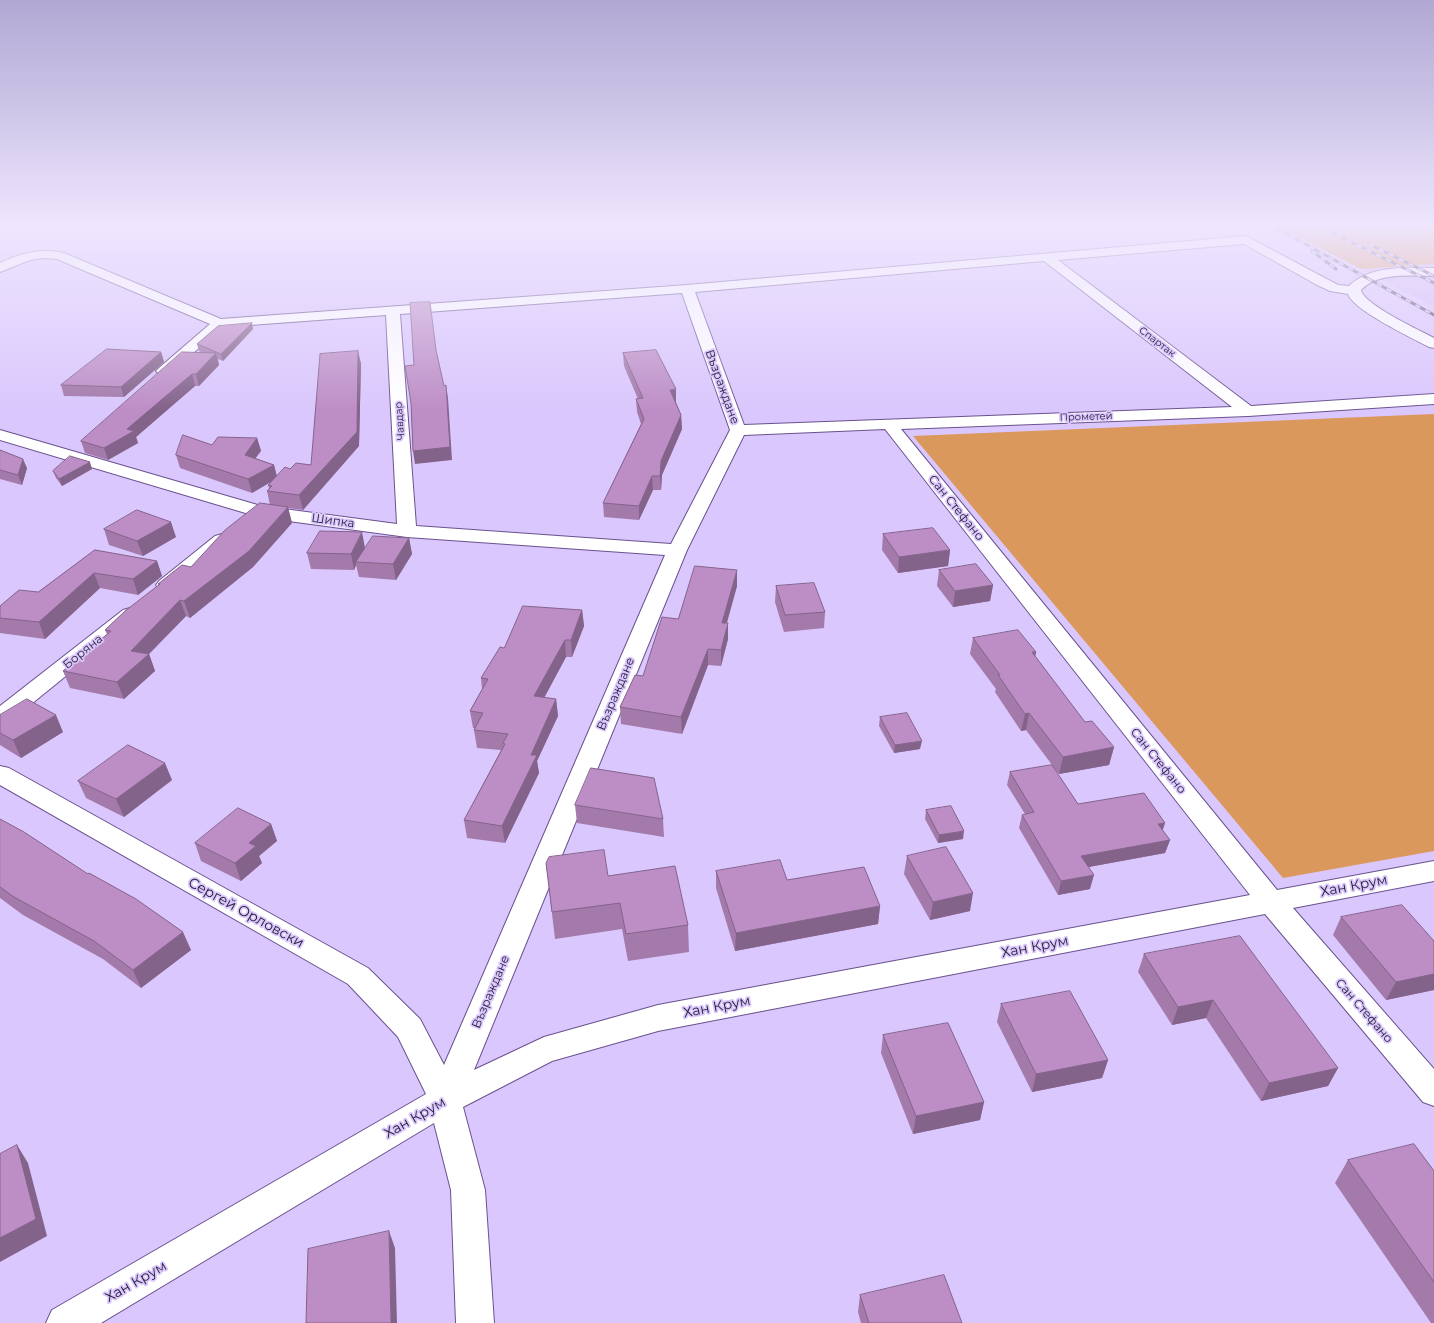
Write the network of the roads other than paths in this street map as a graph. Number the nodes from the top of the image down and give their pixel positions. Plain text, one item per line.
1 (133, 287) edge
2 (713, 287) edge
3 (1085, 287) edge
4 (1332, 287) edge
5 (1355, 288) joint
6 (687, 289) junction
7 (393, 311) junction
8 (219, 323) junction
9 (1434, 344) edge
10 (156, 379) edge
11 (1434, 399) edge
12 (1248, 411) junction
13 (889, 424) junction
14 (738, 430) junction
15 (0, 435) edge
16 (259, 511) junction
17 (407, 531) junction
18 (677, 550) junction
19 (0, 718) edge
20 (0, 774) edge
21 (1434, 871) edge
22 (1272, 902) junction
23 (1434, 1092) edge
24 (445, 1100) junction
25 (65, 1323) edge
26 (475, 1323) edge

1 - 8 street
2 - 6 street
3 - 12 street, Спартак
4 - 5 street
5 - 9 street
6 - 7 street
6 - 14 street, Възраждане
7 - 8 street
7 - 17 street, Чавдар
8 - 10 street
11 - 12 street, Прометей
12 - 13 street, Прометей
13 - 14 street, Прометей
13 - 22 street, Сан Стефано
14 - 18 street, Възраждане
15 - 16 street, Шипка
16 - 17 street, Шипка
16 - 19 street, Боряна
17 - 18 street, Шипка
18 - 24 street, Възраждане
20 - 24 street, Сергей Орловски
21 - 22 street, Хан Крум
22 - 23 street, Сан Стефано
22 - 24 street, Хан Крум
24 - 25 street, Хан Крум
24 - 26 street, Сергей Орловски

